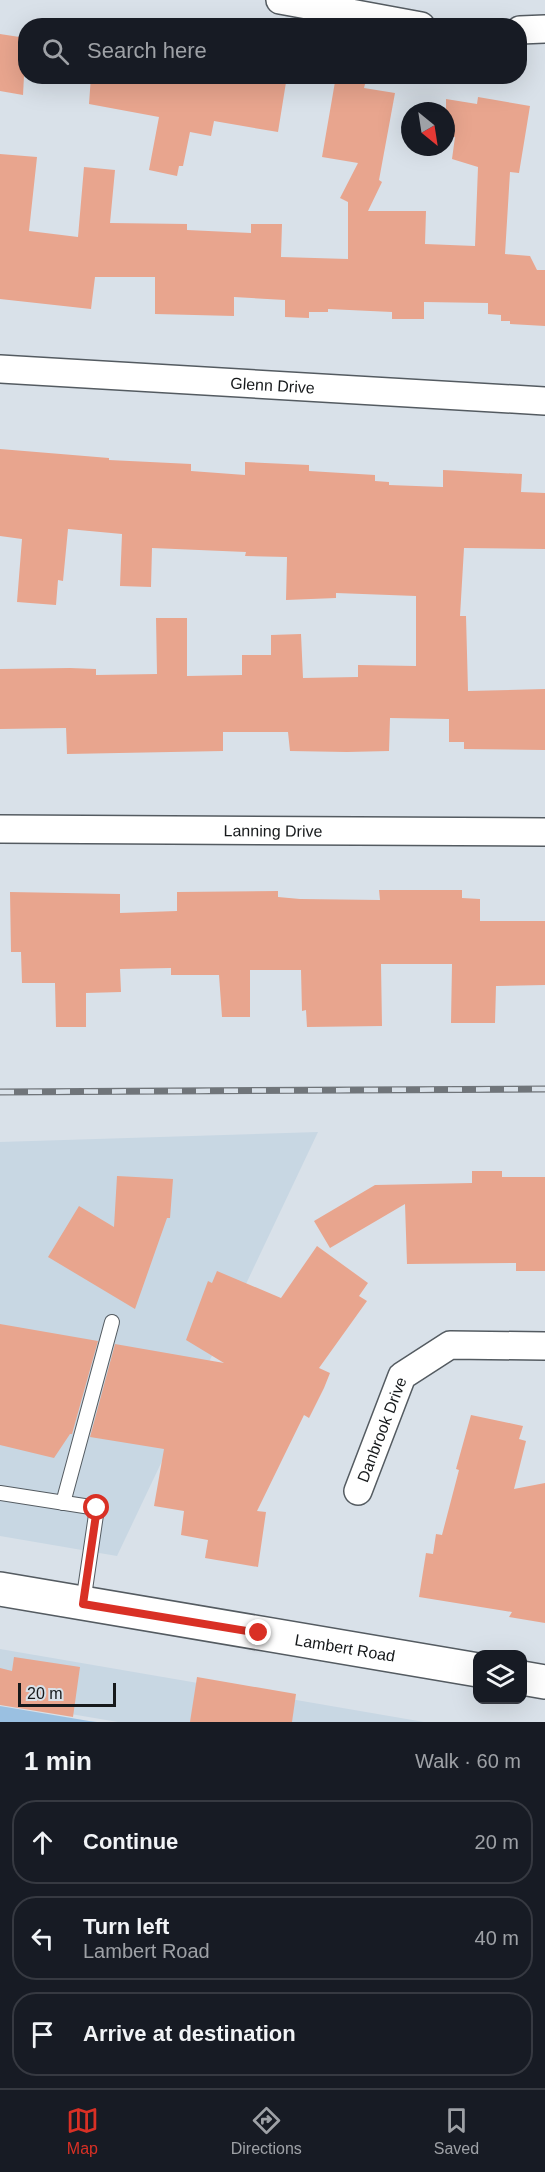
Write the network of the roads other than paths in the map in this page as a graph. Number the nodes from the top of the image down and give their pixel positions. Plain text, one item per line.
1 (280, 0) edge
2 (378, 18) edge
3 (545, 29) edge
4 (527, 30) edge
5 (0, 369) edge
6 (545, 401) edge
7 (0, 829) edge
8 (545, 832) edge
9 (112, 1322) dead end
10 (545, 1346) edge
11 (358, 1491) dead end
12 (0, 1493) edge
13 (63, 1503) junction
14 (0, 1589) edge
15 (83, 1604) junction
16 (473, 1669) edge
17 (527, 1679) edge
18 (545, 1682) edge

1 - 2 street
3 - 4 street
5 - 6 street, Glenn Drive
7 - 8 street, Lanning Drive
9 - 13 lane
10 - 11 street, Danbrook Drive
12 - 13 lane
13 - 15 lane
14 - 15 main road, Lambert Road
15 - 16 main road, Lambert Road
17 - 18 main road

